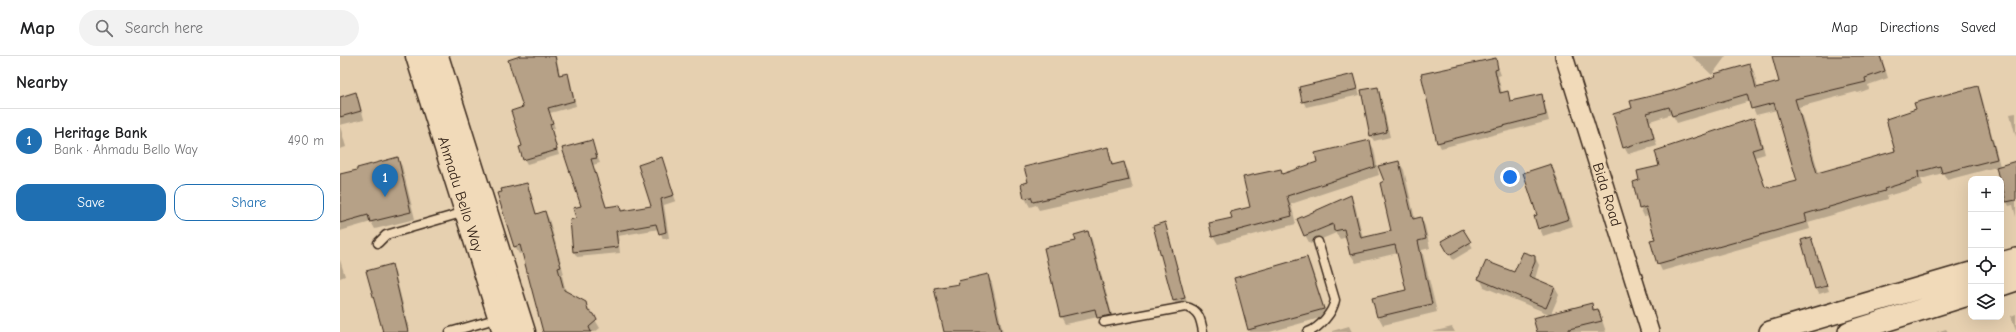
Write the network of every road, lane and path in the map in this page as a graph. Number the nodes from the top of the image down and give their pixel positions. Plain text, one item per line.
1 (417, 56) edge
2 (437, 56) edge
3 (1564, 56) edge
4 (466, 212) junction
5 (1318, 242) dead end
6 (378, 243) dead end
7 (2016, 259) edge
8 (2004, 263) edge
9 (1968, 274) edge
10 (2016, 280) edge
11 (2004, 284) edge
12 (1968, 295) edge
13 (1104, 322) dead end
14 (502, 325) edge
15 (450, 332) edge
16 (524, 332) edge
17 (1203, 332) edge
18 (1308, 332) edge
19 (1650, 332) edge
20 (1770, 332) edge
21 (1849, 332) edge

1 - 4 main road, Ahmadu Bello Way
2 - 16 main road, Ahmadu Bello Way
3 - 19 street, Bida Road
4 - 6 lane
4 - 14 main road, Ahmadu Bello Way
5 - 18 lane
7 - 8 street
9 - 20 street
10 - 11 street
12 - 21 street
13 - 17 lane
14 - 15 lane

